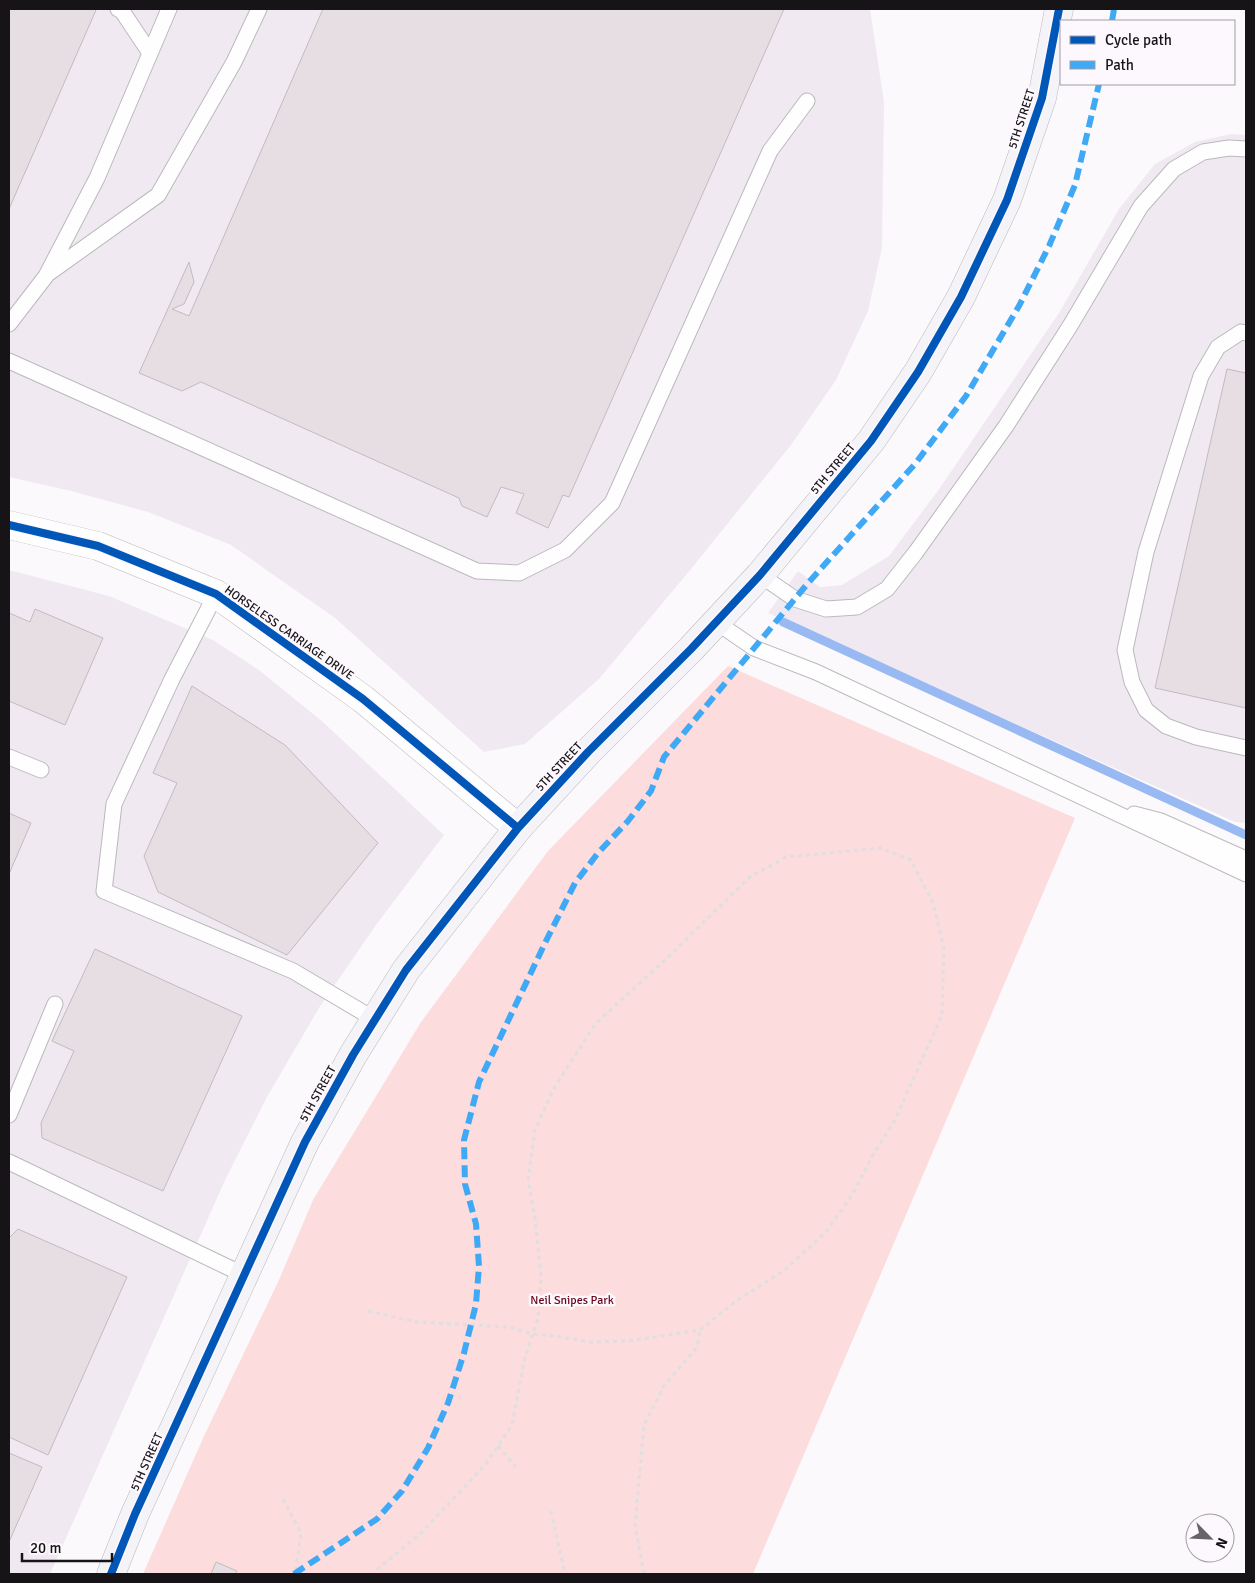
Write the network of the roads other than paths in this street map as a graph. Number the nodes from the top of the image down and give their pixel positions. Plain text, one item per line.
1 (118, 9) edge
2 (169, 9) edge
3 (258, 9) edge
4 (1059, 9) edge
5 (150, 53) junction
6 (807, 101) dead end
7 (1246, 149) edge
8 (46, 276) junction
9 (9, 324) edge
10 (1246, 332) edge
11 (9, 361) edge
12 (9, 525) edge
13 (760, 575) junction
14 (216, 594) junction
15 (716, 622) junction
16 (1246, 748) edge
17 (9, 757) edge
18 (41, 770) dead end
19 (1099, 805) junction
20 (518, 828) junction
21 (1246, 858) edge
22 (1246, 874) edge
23 (55, 1004) dead end
24 (374, 1020) junction
25 (9, 1115) edge
26 (9, 1162) edge
27 (244, 1274) junction
28 (111, 1574) edge

1 - 5 lane
2 - 5 lane
3 - 8 lane
4 - 13 street, 5TH STREET
5 - 8 lane
6 - 11 lane
7 - 13 lane
8 - 9 lane
10 - 16 lane
12 - 14 street, HORSELESS CARRIAGE DRIVE
13 - 15 street, 5TH STREET
14 - 20 street, HORSELESS CARRIAGE DRIVE
14 - 24 lane
15 - 19 lane
15 - 20 street, 5TH STREET
17 - 18 lane
19 - 21 lane
19 - 22 lane
20 - 24 street, 5TH STREET
23 - 25 lane
24 - 27 street, 5TH STREET
26 - 27 lane
27 - 28 street, 5TH STREET

